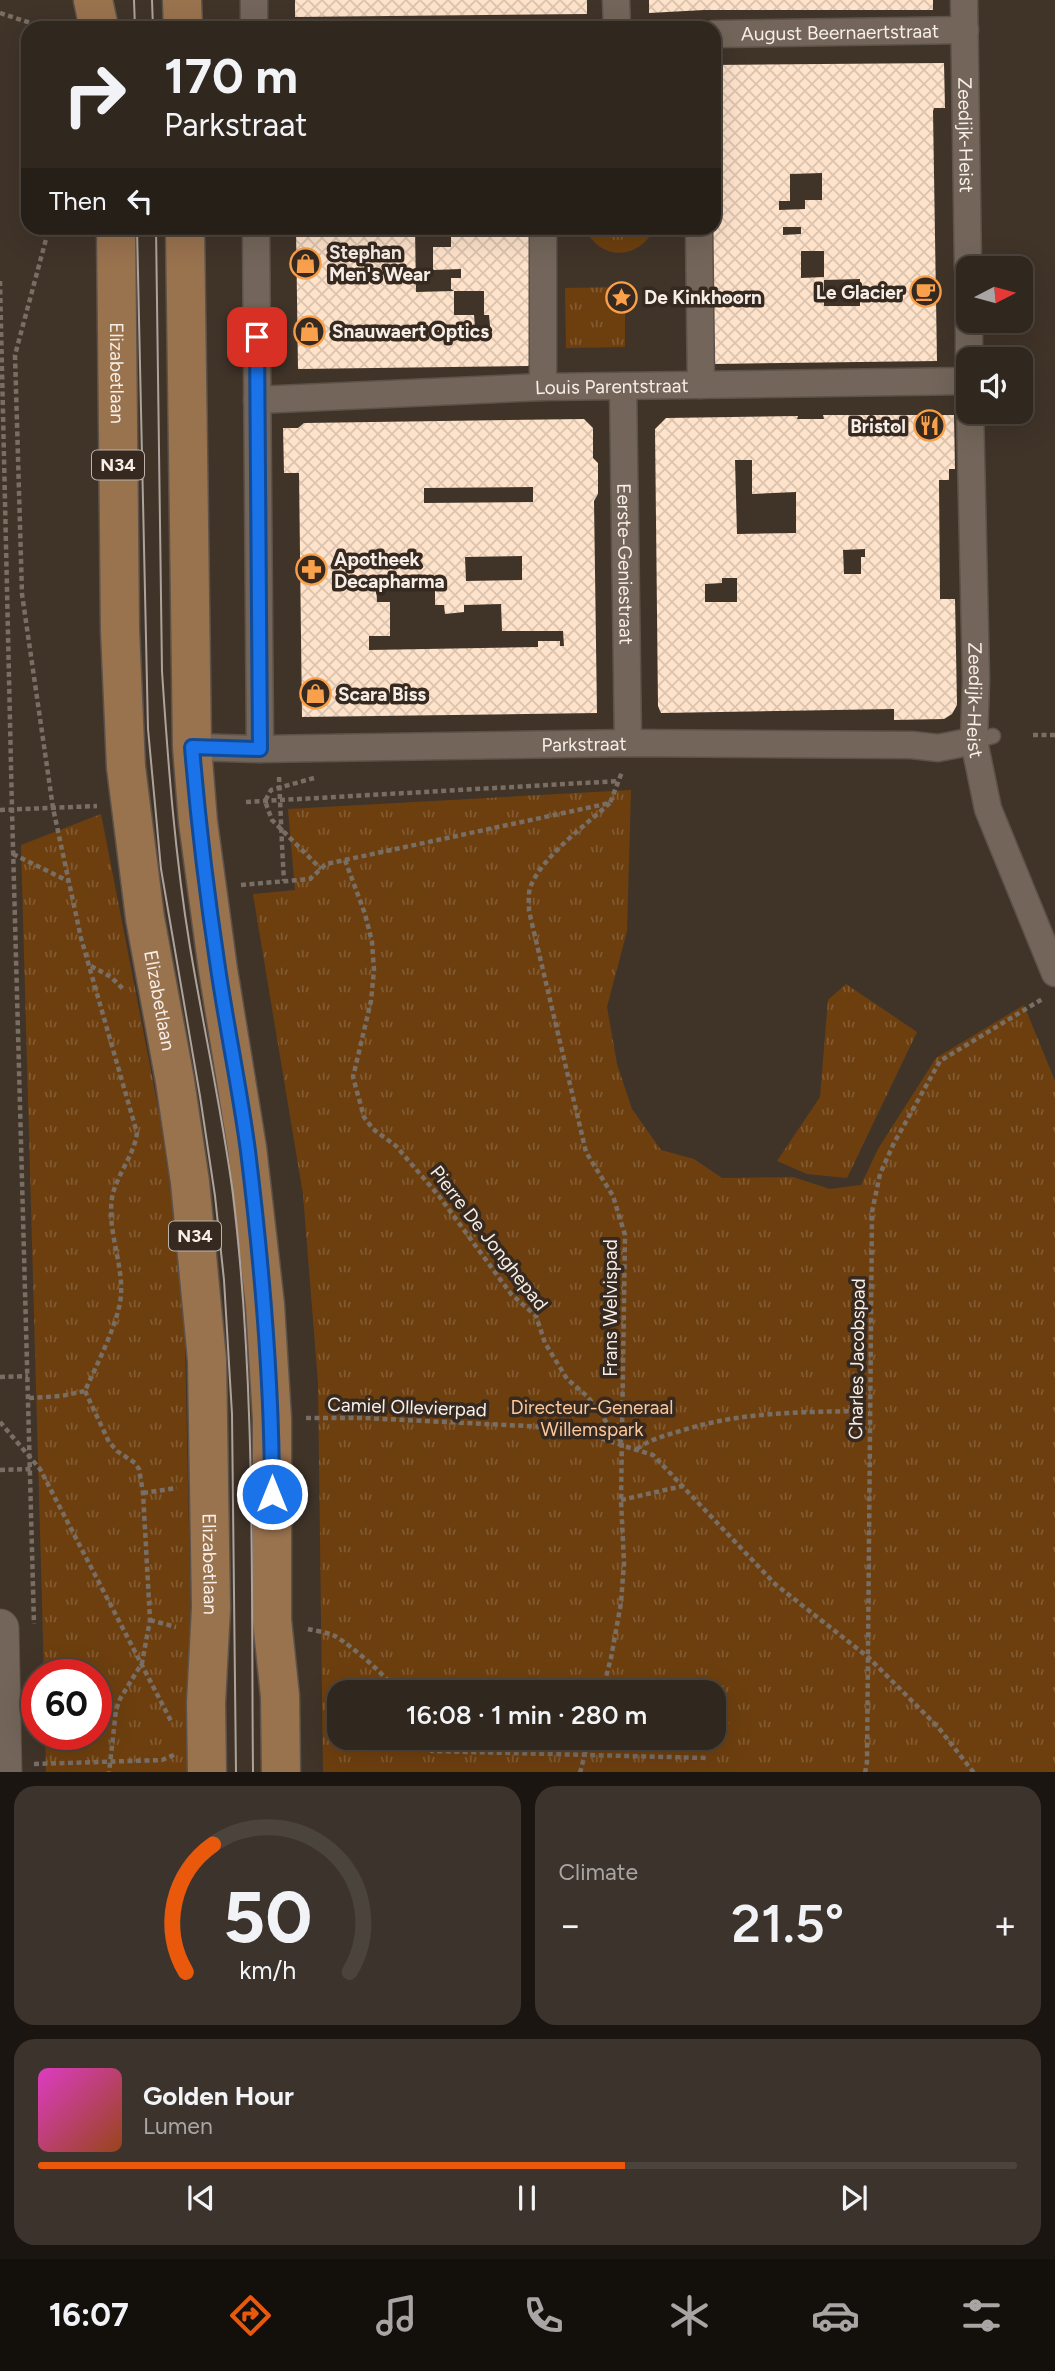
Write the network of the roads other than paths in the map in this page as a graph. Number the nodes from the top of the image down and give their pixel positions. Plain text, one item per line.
1 (93, 0) edge
2 (183, 0) edge
3 (254, 0) edge
4 (616, 0) edge
5 (964, 0) edge
6 (98, 21) edge
7 (183, 21) edge
8 (254, 21) edge
9 (617, 21) edge
10 (965, 30) junction
11 (721, 34) edge
12 (116, 235) edge
13 (185, 235) edge
14 (256, 235) edge
15 (543, 235) edge
16 (699, 235) edge
17 (968, 256) edge
18 (956, 381) edge
19 (701, 385) junction
20 (623, 386) junction
21 (543, 387) junction
22 (257, 400) junction
23 (970, 424) edge
24 (983, 738) junction
25 (628, 743) junction
26 (192, 747) junction
27 (260, 749) junction
28 (1054, 983) edge
29 (17, 1629) edge
30 (11, 1757) edge
31 (207, 1772) edge
32 (281, 1772) edge

1 - 6 main road
2 - 7 main road
3 - 8 street
4 - 9 street
5 - 10 street, Zeedijk-Heist
10 - 11 street, August Beernaertstraat
10 - 17 street, Zeedijk-Heist
12 - 31 main road, Elizabetlaan / N34
13 - 26 main road
14 - 22 street
15 - 21 street
16 - 19 street
18 - 19 street, Louis Parentstraat
19 - 20 street, Louis Parentstraat
20 - 21 street, Louis Parentstraat
20 - 25 street, Eerste-Geniestraat
21 - 22 street, Louis Parentstraat
22 - 27 street
23 - 24 street, Zeedijk-Heist
24 - 25 street, Parkstraat
24 - 28 street, Zeedijk-Heist
25 - 27 street, Parkstraat
26 - 27 street, Parkstraat
26 - 32 main road
29 - 30 street

